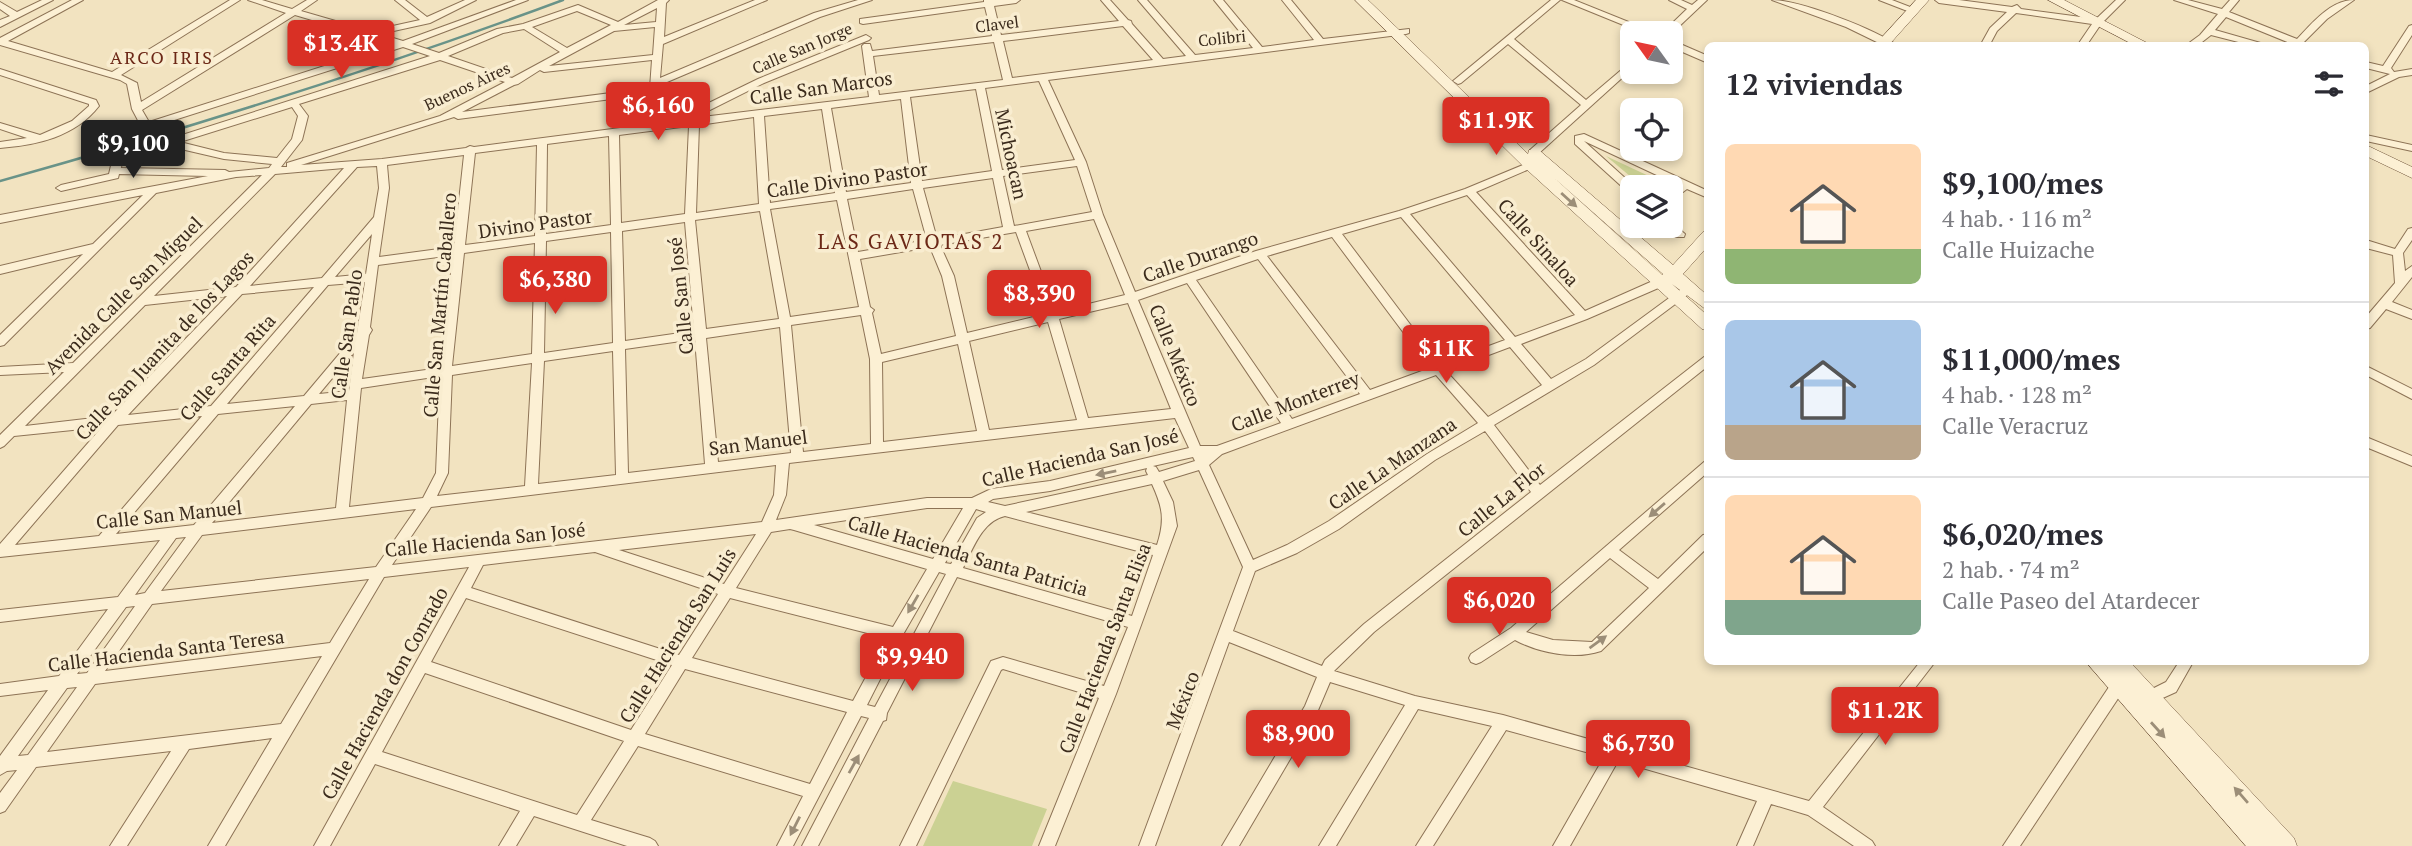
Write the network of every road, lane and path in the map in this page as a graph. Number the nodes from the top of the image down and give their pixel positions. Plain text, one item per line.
1 (49, 0) edge
2 (79, 0) edge
3 (236, 0) edge
4 (252, 0) edge
5 (313, 0) edge
6 (399, 0) edge
7 (472, 0) edge
8 (478, 0) edge
9 (524, 0) edge
10 (662, 0) edge
11 (763, 0) edge
12 (1016, 0) edge
13 (1105, 0) edge
14 (1142, 0) edge
15 (1217, 0) edge
16 (1286, 0) edge
17 (1360, 0) edge
18 (1374, 0) edge
19 (1556, 0) edge
20 (1566, 0) edge
21 (1673, 0) edge
22 (1703, 0) edge
23 (1776, 0) edge
24 (1883, 0) edge
25 (1939, 0) edge
26 (2054, 0) edge
27 (2122, 0) edge
28 (2178, 0) edge
29 (2235, 0) edge
30 (2350, 0) edge
31 (860, 1) edge
32 (988, 2) edge
33 (0, 5) edge
34 (1918, 5) edge
35 (2017, 8) junction
36 (1694, 9) junction
37 (489, 12) junction
38 (292, 13) junction
39 (2220, 15) junction
40 (16, 16) junction
41 (427, 20) junction
42 (863, 21) junction
43 (1620, 21) edge
44 (1680, 21) edge
45 (2098, 22) junction
46 (1128, 23) junction
47 (0, 24) edge
48 (659, 24) junction
49 (525, 26) junction
50 (614, 27) junction
51 (2412, 28) edge
52 (1399, 32) junction
53 (2210, 32) junction
54 (363, 34) junction
55 (866, 38) junction
56 (997, 40) junction
57 (1508, 40) junction
58 (2249, 40) junction
59 (0, 42) edge
60 (659, 42) junction
61 (1881, 42) edge
62 (1888, 42) edge
63 (1986, 42) edge
64 (2084, 42) edge
65 (2139, 42) edge
66 (2195, 42) edge
67 (2255, 42) edge
68 (2292, 42) edge
69 (2303, 42) edge
70 (1321, 43) junction
71 (406, 45) junction
72 (1684, 49) edge
73 (1260, 50) junction
74 (568, 53) junction
75 (869, 54) junction
76 (434, 56) junction
77 (658, 57) junction
78 (1192, 57) junction
79 (1704, 58) edge
80 (1159, 61) junction
81 (2369, 66) edge
82 (537, 70) junction
83 (2385, 70) junction
84 (0, 72) edge
85 (2412, 72) edge
86 (2397, 74) junction
87 (114, 75) junction
88 (1620, 75) edge
89 (1042, 78) junction
90 (1458, 81) junction
91 (516, 82) junction
92 (1008, 82) junction
93 (979, 86) junction
94 (655, 87) junction
95 (2369, 88) edge
96 (905, 94) junction
97 (874, 98) junction
98 (295, 104) junction
99 (827, 104) junction
100 (1587, 105) junction
101 (137, 109) junction
102 (759, 114) junction
103 (444, 118) junction
104 (694, 121) junction
105 (676, 123) junction
106 (0, 126) edge
107 (656, 126) junction
108 (614, 132) junction
109 (1579, 138) joint
110 (2369, 139) edge
111 (45, 141) junction
112 (166, 142) junction
113 (542, 142) junction
114 (0, 145) edge
115 (2412, 148) edge
116 (470, 149) junction
117 (2369, 151) edge
118 (1532, 159) junction
119 (382, 162) junction
120 (1081, 162) junction
121 (354, 164) junction
122 (275, 167) junction
123 (115, 173) junction
124 (2412, 173) edge
125 (236, 174) junction
126 (999, 175) junction
127 (1620, 179) edge
128 (1685, 185) joint
129 (918, 186) junction
130 (61, 188) dead end
131 (1469, 191) junction
132 (151, 193) junction
133 (1704, 193) edge
134 (841, 196) junction
135 (765, 209) junction
136 (1403, 213) junction
137 (1098, 215) junction
138 (0, 219) edge
139 (379, 219) junction
140 (690, 219) junction
141 (1620, 225) edge
142 (1617, 226) junction
143 (618, 229) junction
144 (1015, 229) junction
145 (2412, 232) edge
146 (1336, 234) junction
147 (1704, 240) edge
148 (540, 241) junction
149 (934, 244) junction
150 (2369, 245) edge
151 (96, 246) junction
152 (461, 251) junction
153 (2398, 253) junction
154 (1260, 254) junction
155 (856, 256) junction
156 (374, 262) junction
157 (0, 270) edge
158 (2412, 270) edge
159 (372, 277) junction
160 (1189, 278) junction
161 (1666, 279) junction
162 (325, 281) junction
163 (2401, 285) junction
164 (239, 291) junction
165 (1683, 293) junction
166 (1131, 298) junction
167 (142, 301) junction
168 (1704, 303) edge
169 (2383, 303) junction
170 (867, 310) junction
171 (2412, 315) edge
172 (1583, 316) junction
173 (1053, 319) junction
174 (1704, 320) edge
175 (2369, 320) edge
176 (785, 321) junction
177 (366, 330) junction
178 (702, 332) junction
179 (965, 340) junction
180 (1509, 341) junction
181 (0, 342) edge
182 (620, 345) junction
183 (538, 358) junction
184 (876, 359) junction
185 (1704, 363) edge
186 (76, 367) junction
187 (446, 370) junction
188 (1438, 370) junction
189 (0, 371) edge
190 (2369, 372) edge
191 (1549, 386) junction
192 (356, 390) junction
193 (1367, 394) junction
194 (2412, 394) edge
195 (306, 400) junction
196 (212, 410) junction
197 (1179, 414) junction
198 (114, 421) junction
199 (1288, 423) junction
200 (1084, 424) junction
201 (1485, 424) junction
202 (10, 432) junction
203 (984, 434) junction
204 (0, 443) edge
205 (2369, 443) edge
206 (877, 447) junction
207 (790, 457) junction
208 (1199, 457) junction
209 (2412, 461) edge
210 (1148, 464) junction
211 (712, 467) junction
212 (1704, 469) edge
213 (622, 478) junction
214 (1157, 478) junction
215 (531, 489) junction
216 (1539, 493) junction
217 (427, 503) junction
218 (973, 503) junction
219 (999, 510) junction
220 (342, 512) junction
221 (982, 522) joint
222 (790, 523) junction
223 (768, 527) junction
224 (197, 531) junction
225 (172, 533) junction
226 (103, 540) junction
227 (1704, 543) edge
228 (594, 547) junction
229 (1611, 551) junction
230 (1, 552) edge
231 (1161, 552) junction
232 (480, 559) junction
233 (934, 567) junction
234 (1250, 567) junction
235 (381, 570) junction
236 (953, 573) junction
237 (1658, 587) junction
238 (462, 592) junction
239 (729, 592) junction
240 (149, 598) junction
241 (121, 602) junction
242 (0, 616) edge
243 (1136, 623) junction
244 (1516, 632) junction
245 (896, 634) junction
246 (1227, 635) junction
247 (336, 648) junction
248 (1476, 658) dead end
249 (684, 662) junction
250 (421, 665) junction
251 (1926, 665) edge
252 (2099, 665) edge
253 (2120, 665) edge
254 (2184, 665) edge
255 (1325, 674) junction
256 (89, 681) junction
257 (60, 683) junction
258 (2118, 686) junction
259 (0, 690) edge
260 (1109, 694) junction
261 (2144, 701) junction
262 (1415, 702) junction
263 (70, 709) joint
264 (856, 709) junction
265 (881, 715) junction
266 (1503, 722) junction
267 (286, 730) junction
268 (635, 738) junction
269 (184, 744) junction
270 (1614, 755) junction
271 (372, 756) junction
272 (32, 761) junction
273 (1, 766) edge
274 (813, 792) junction
275 (1767, 795) junction
276 (0, 806) edge
277 (531, 807) junction
278 (1812, 809) junction
279 (580, 824) junction
280 (630, 843) edge
281 (118, 846) edge
282 (216, 846) edge
283 (322, 846) edge
284 (507, 846) edge
285 (650, 846) edge
286 (785, 846) edge
287 (810, 846) edge
288 (908, 846) edge
289 (1047, 846) edge
290 (1148, 846) edge
291 (1230, 846) edge
292 (1326, 846) edge
293 (1424, 846) edge
294 (1562, 846) edge
295 (1745, 846) edge
296 (1867, 846) edge
297 (2011, 846) edge
298 (2261, 846) edge
299 (2286, 846) edge

1 - 40 street
2 - 59 street
3 - 87 street
4 - 38 street
5 - 38 street
6 - 41 street
7 - 41 street
8 - 37 street
9 - 37 street
10 - 48 street
10 - 50 street, Buenos Aires
11 - 60 street
12 - 32 street
13 - 46 street
14 - 78 street
15 - 73 street
16 - 70 street
17 - 52 main road
18 - 52 main road
19 - 57 street
20 - 43 street
21 - 36 street
22 - 36 street
23 - 61 street
24 - 34 street
25 - 35 street
26 - 45 main road
27 - 45 street
28 - 39 street
29 - 39 street
30 - 69 street
31 - 42 street
31 - 94 street
32 - 42 street
32 - 56 street
33 - 40 street
34 - 62 main road
35 - 45 street
35 - 63 street
36 - 44 street
37 - 71 street
38 - 54 street
38 - 101 street
39 - 53 street
39 - 58 street
39 - 68 street
40 - 47 street
41 - 54 street
42 - 55 street
45 - 64 street
45 - 65 main road
46 - 56 street, Clavel
46 - 80 street
48 - 50 street
48 - 60 street
49 - 50 street
49 - 74 street
49 - 76 street
50 - 74 street, Buenos Aires
51 - 83 street
52 - 70 street, Colibri
52 - 90 main road
52 - 118 main road
53 - 58 street
53 - 66 street
54 - 71 street
55 - 75 street
55 - 105 street, Calle San Jorge
56 - 75 street, Clavel
56 - 92 street
57 - 90 street
57 - 100 street
58 - 67 street
59 - 87 street
60 - 77 street
70 - 73 street, Colibri
71 - 76 street
71 - 101 street
72 - 79 street
73 - 78 street, Colibri
74 - 82 street, Buenos Aires
75 - 97 street
76 - 91 street
76 - 98 street
77 - 82 street
77 - 94 street
78 - 80 street, Colibri
80 - 89 street, Colibri
81 - 83 street
82 - 91 street, Buenos Aires
83 - 86 street
84 - 111 street
85 - 86 street
86 - 95 street
87 - 101 street
88 - 100 street, Calle Durango
89 - 92 street, Calle San Marcos
89 - 120 street, Calle México
90 - 118 main road
91 - 103 street, Buenos Aires
92 - 93 street, Calle San Marcos
93 - 96 street, Calle San Marcos
93 - 126 street, Michoacan
94 - 103 street
94 - 107 street
96 - 97 street, Calle San Marcos
96 - 129 street
97 - 99 street, Calle San Marcos
98 - 112 street
98 - 122 street, Avenida Calle San Miguel
99 - 102 street, Calle San Marcos
99 - 134 street
100 - 118 street, Calle Durango
102 - 104 street, Calle San Marcos
102 - 135 street
103 - 122 street, Buenos Aires
104 - 105 street, Calle San Marcos
104 - 140 street, Calle San José
105 - 107 street, Calle San Marcos
106 - 111 street
107 - 108 street, Calle San Marcos
108 - 113 street, Calle San Marcos
108 - 143 street
109 - 127 street
109 - 128 street
110 - 115 street
111 - 114 street
112 - 122 street
112 - 123 street
113 - 116 street, Calle San Marcos
113 - 148 street
116 - 119 street, Calle San Marcos
116 - 152 street, Calle San Martín Caballero
117 - 124 main road
118 - 131 street, Calle Durango
118 - 142 main road
118 -> 161 main road
119 - 121 street, Calle San Marcos
119 - 139 street, Calle San Pablo
120 - 126 street, Calle Divino Pastor
120 - 137 street, Calle México
121 - 122 street, Calle San Marcos
121 - 164 street, Calle San Juanita de los Lagos
122 - 125 street
122 - 167 street, Avenida Calle San Miguel
123 - 125 street
123 - 130 street
125 - 132 street
126 - 129 street, Calle Divino Pastor
126 - 144 street, Michoacan
128 - 133 street
129 - 134 street, Calle Divino Pastor
129 - 149 street
131 - 136 street, Calle Durango
131 - 172 street, Calle Sinaloa
132 - 138 street
132 - 151 street
134 - 135 street, Calle Divino Pastor
134 - 155 street
135 - 140 street, Calle Divino Pastor
135 - 176 street
136 - 146 street, Calle Durango
136 - 180 street
137 - 144 street
137 - 166 street, Calle México
139 - 156 street, Calle San Pablo
139 - 162 street, Calle Santa Rita
140 - 143 street, Calle Divino Pastor
140 - 178 street, Calle San José
141 - 142 street
142 - 161 main road
143 - 148 street, Divino Pastor
143 - 182 street
144 - 149 street
144 - 173 street, Michoacan
145 - 153 street
146 - 154 street, Calle Durango
146 - 188 street
147 - 161 main road
148 - 152 street, Divino Pastor
148 - 183 street
149 - 155 street
149 - 179 street
150 - 153 street
151 - 157 street
151 - 181 street
152 - 156 street, Divino Pastor
152 - 187 street, Calle San Martín Caballero
153 - 163 street
154 - 160 street, Calle Durango
154 - 193 street
155 - 170 street
156 - 159 street, Calle San Pablo
158 - 163 street
159 - 162 street
159 - 177 street, Calle San Pablo
160 - 166 street, Calle Durango
160 - 199 street
161 - 165 main road
161 - 172 street, Calle Monterrey
162 - 164 street
162 - 196 street, Calle Santa Rita
163 - 169 street
164 - 167 street
164 - 198 street, Calle San Juanita de los Lagos
165 - 168 main road
165 - 174 main road
165 - 191 street, Calle La Manzana
166 - 173 street, Calle Durango
166 - 197 street, Calle México
167 - 186 street, Avenida Calle San Miguel
169 - 171 street
169 - 175 street
170 - 176 street
170 - 184 street
172 - 180 street, Calle Monterrey
173 - 179 street, Calle Durango
173 - 200 street, Michoacan
176 - 178 street
176 - 207 street
177 - 192 street, Calle San Pablo
177 - 195 street
178 - 182 street
178 - 211 street, Calle San José
179 - 184 street, Calle Durango
179 - 203 street
180 - 188 street, Calle Monterrey
180 - 191 street
182 - 183 street
182 - 213 street
183 - 187 street
183 - 215 street
184 - 206 street
185 - 216 street, Calle La Flor
186 - 189 street
186 - 202 street, Avenida Calle San Miguel
187 - 192 street
187 - 217 street, Calle San Martín Caballero
188 - 193 street, Calle Monterrey
188 - 201 street
190 - 194 street
191 - 201 street, Calle La Manzana
192 - 195 street
192 - 220 street, Calle San Pablo
193 - 199 street, Calle Monterrey
195 - 196 street
195 - 224 street
196 - 198 street
196 - 226 street, Calle Santa Rita
197 - 200 street, San Manuel
197 - 208 street, Calle México
198 - 202 street
198 - 230 street, Calle San Juanita de los Lagos
199 - 208 street, Calle Monterrey
200 - 203 street, San Manuel
201 - 216 street
201 - 234 street, Calle La Manzana
202 - 204 street, Avenida Calle San Miguel
203 - 206 street, San Manuel
205 - 209 street
206 - 207 street, San Manuel
207 - 211 street, San Manuel
207 - 223 street, Calle Hacienda San Luis
208 - 210 street, Calle Hacienda San José
208 - 214 street, Calle Hacienda San José
208 - 234 street, Calle México
210 - 214 street, Calle Hacienda Santa Elisa
210 -> 218 street, Calle Hacienda San José
211 - 213 street, San Manuel
212 -> 229 street
213 - 215 street, San Manuel
214 - 219 street, Calle Hacienda San José
214 - 231 street, Calle Hacienda Santa Elisa
215 - 217 street, San Manuel
216 - 255 street, Calle La Flor
217 - 220 street, San Manuel
217 - 235 street, Calle San Martín Caballero
218 - 219 street, Calle Hacienda San José
218 - 222 street, Calle Hacienda San José
218 - 233 street
219 - 221 street, Calle Hacienda San José
219 - 231 street
220 - 224 street, Calle San Manuel
221 - 236 street
222 - 223 street, Calle Hacienda San José
222 - 233 street, Calle Hacienda Santa Patricia
223 - 228 street, Calle Hacienda San José
223 - 239 street, Calle Hacienda San Luis
224 - 225 street, Calle San Manuel
224 - 240 street
225 - 226 street, Calle San Manuel
225 - 241 street
226 - 230 street, Calle San Manuel
227 - 237 street
228 - 232 street, Calle Hacienda San José
228 - 239 street
229 - 237 street
229 - 244 street
231 - 243 street, Calle Hacienda Santa Elisa
232 - 235 street, Calle Hacienda San José
232 - 238 street, Calle Hacienda don Conrado
233 - 236 street, Calle Hacienda Santa Patricia
233 -> 245 street
234 - 246 street, México
235 - 240 street, Calle Hacienda San José
235 - 247 street, Calle San Martín Caballero
236 - 243 street, Calle Hacienda Santa Patricia
236 - 265 street
244 -> 237 street
238 - 249 street
238 - 250 street, Calle Hacienda don Conrado
239 - 245 street
239 - 249 street, Calle Hacienda San Luis
240 - 241 street, Calle Hacienda San José
240 - 256 street
241 - 242 street, Calle Hacienda San José
241 - 257 street
243 - 260 street, Calle Hacienda Santa Elisa
244 - 248 street
245 - 264 street
246 - 255 street
246 - 290 street, México
247 - 256 street, Calle Hacienda Santa Teresa
247 - 267 street, Calle San Martín Caballero
249 - 264 street
249 - 268 street, Calle Hacienda San Luis
250 - 268 street
250 - 271 street, Calle Hacienda don Conrado
251 - 278 street
252 - 258 main road
253 - 261 main road
254 - 261 street
255 - 262 street
255 - 291 street, Calle La Flor
256 - 257 street, Calle Hacienda Santa Teresa
256 - 263 street
257 - 259 street, Calle Hacienda Santa Teresa
257 - 273 street
258 - 261 main road
258 - 297 street
260 - 288 street
260 - 289 street, Calle Hacienda Santa Elisa
261 -> 298 main road
299 -> 261 main road
262 - 266 street
262 - 292 street
263 - 272 street
264 - 265 street
264 - 274 street
287 -> 265 street
266 - 270 street
266 - 293 street
267 - 269 street
267 - 282 street, Calle San Martín Caballero
268 - 274 street
268 - 279 street, Calle Hacienda San Luis
269 - 272 street
269 - 281 street
270 - 275 street
270 - 294 street
271 - 277 street
271 - 283 street, Calle Hacienda don Conrado
272 - 273 street
272 - 276 street
274 -> 286 street
275 - 278 street
275 - 295 street
277 - 279 street
277 - 284 street
278 - 296 street
279 - 280 street
280 - 285 street

